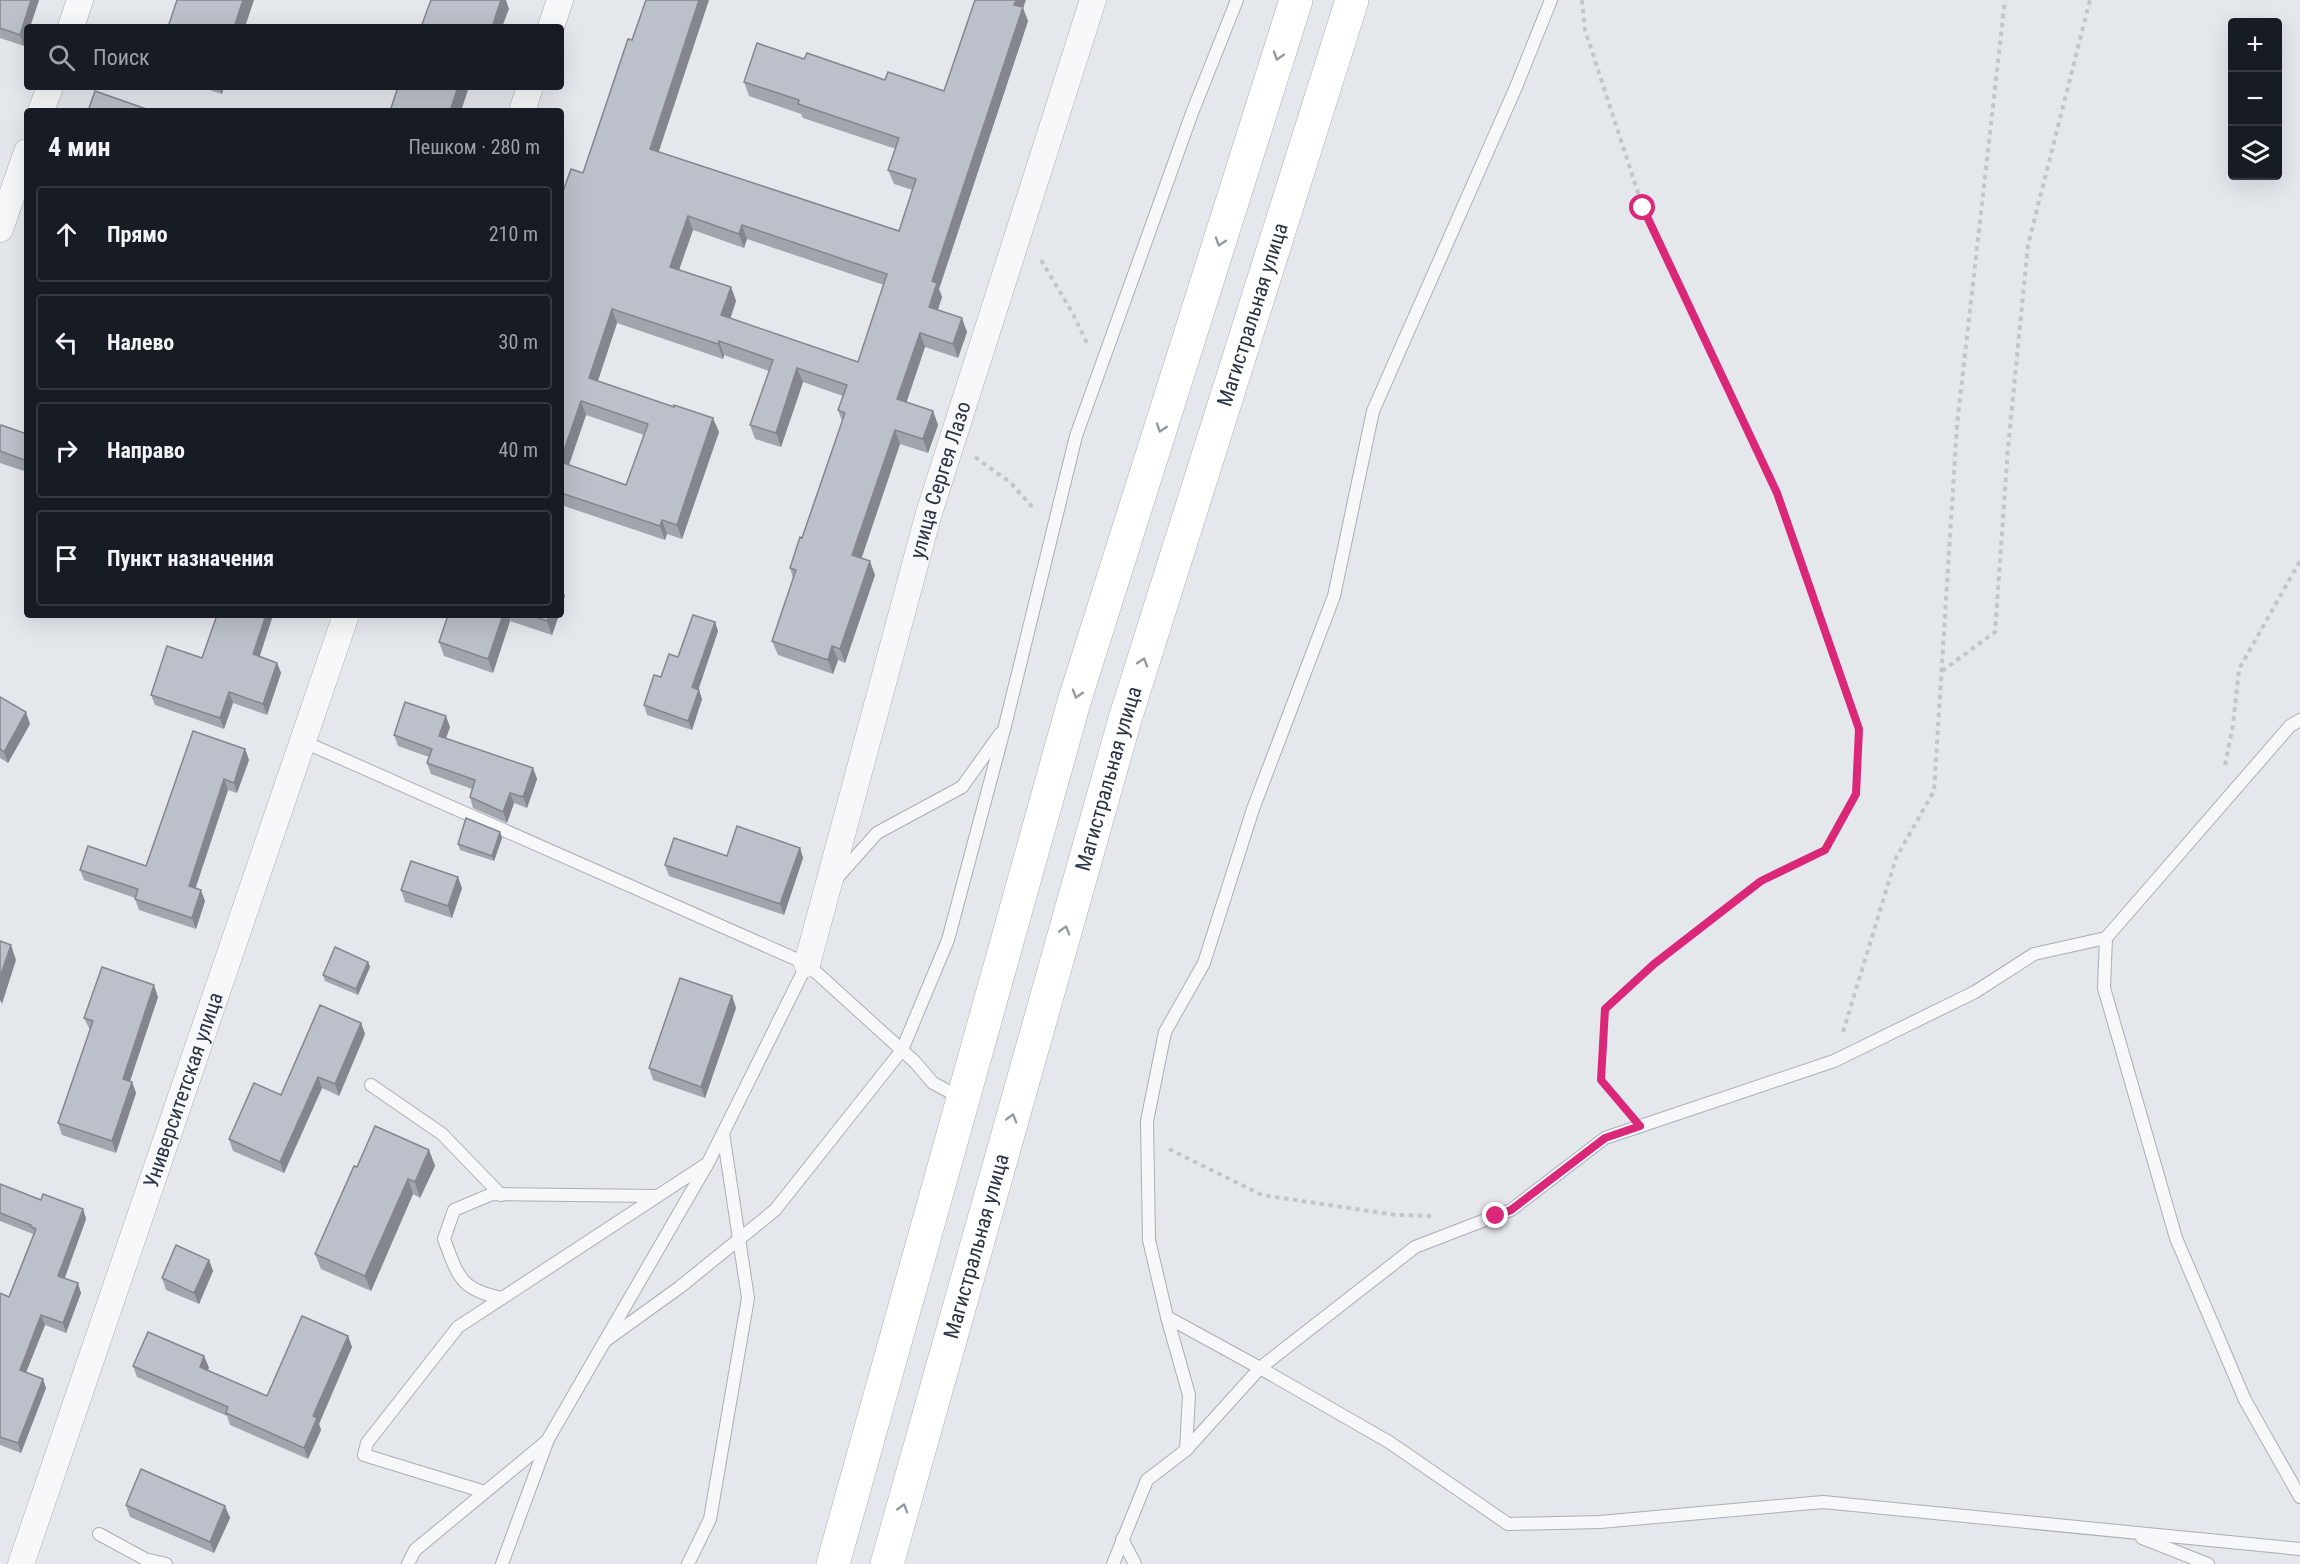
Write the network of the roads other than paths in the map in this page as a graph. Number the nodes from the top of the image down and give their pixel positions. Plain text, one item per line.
1 (80, 0) edge
2 (560, 0) edge
3 (1093, 0) edge
4 (1237, 0) edge
5 (1296, 0) edge
6 (1352, 0) edge
7 (1551, 0) edge
8 (72, 24) edge
9 (552, 24) edge
10 (49, 90) edge
11 (529, 90) edge
12 (42, 108) edge
13 (523, 108) edge
14 (24, 161) edge
15 (0, 229) edge
16 (345, 618) edge
17 (2300, 720) edge
18 (1005, 726) junction
19 (302, 741) junction
20 (828, 888) junction
21 (2106, 938) junction
22 (807, 964) junction
23 (902, 1050) junction
24 (371, 1085) dead end
25 (963, 1099) junction
26 (723, 1133) junction
27 (708, 1163) junction
28 (501, 1195) junction
29 (657, 1196) junction
30 (738, 1240) junction
31 (502, 1298) junction
32 (1167, 1317) junction
33 (605, 1341) junction
34 (1260, 1368) junction
35 (547, 1441) junction
36 (1186, 1450) junction
37 (485, 1492) junction
38 (2300, 1497) edge
39 (2127, 1532) junction
40 (99, 1534) dead end
41 (1122, 1539) junction
42 (2300, 1549) edge
43 (21, 1564) edge
44 (166, 1564) edge
45 (408, 1564) edge
46 (502, 1564) edge
47 (688, 1564) edge
48 (833, 1564) edge
49 (887, 1564) edge
50 (1113, 1564) edge
51 (1135, 1564) edge
52 (2208, 1564) edge

1 - 8 street
2 - 9 street
3 - 20 street, улица Сергея Лазо
4 - 18 lane
5 -> 25 main road
49 -> 6 main road, Магистральная улица
7 - 32 lane
10 - 12 street
11 - 13 street
14 - 15 street
16 - 19 street, Университетская улица
17 - 21 lane
18 - 20 lane
18 - 23 lane
19 - 22 lane
19 - 43 street, Университетская улица
20 - 22 street, улица Сергея Лазо
21 - 34 lane
21 - 38 lane
22 - 23 lane
22 - 26 lane
23 - 25 lane
23 - 30 lane
24 - 28 lane
25 - 48 main road
26 - 27 lane
26 - 30 lane
27 - 29 lane
27 - 33 lane
28 - 29 lane
28 - 31 lane
29 - 31 lane
30 - 33 lane
30 - 47 lane
31 - 37 lane
32 - 34 lane
32 - 36 lane
33 - 35 lane
34 - 36 lane
34 - 39 lane
35 - 37 lane
35 - 46 lane
36 - 41 lane
37 - 45 lane
39 - 42 lane
39 - 52 lane
40 - 44 lane
41 - 50 lane
41 - 51 lane

